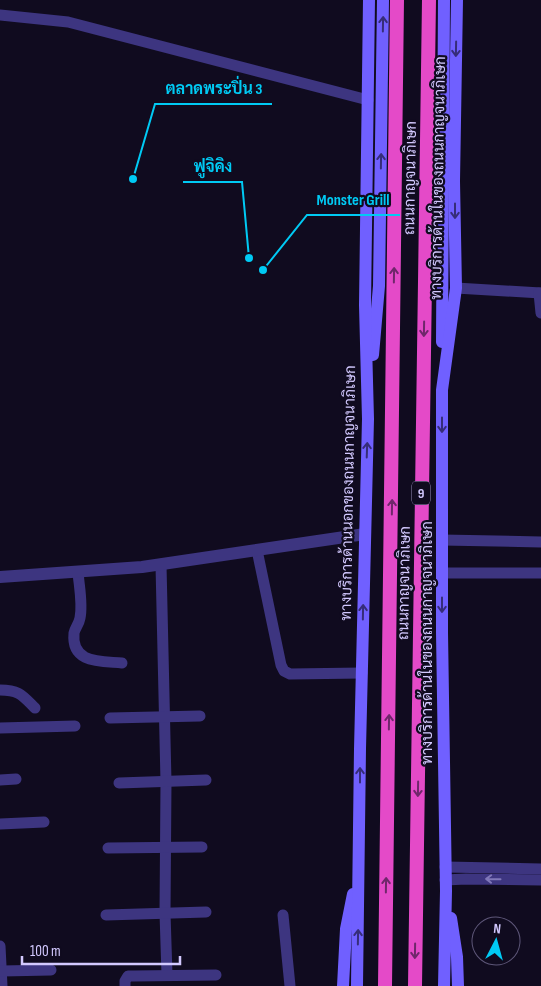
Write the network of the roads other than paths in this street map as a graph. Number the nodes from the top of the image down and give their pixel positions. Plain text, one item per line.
1 (368, 0) edge
2 (383, 0) edge
3 (398, 0) edge
4 (429, 0) edge
5 (444, 0) edge
6 (456, 0) edge
7 (0, 15) edge
8 (368, 100) junction
9 (456, 288) junction
10 (540, 293) edge
11 (541, 313) edge
12 (442, 390) junction
13 (368, 419) junction
14 (365, 534) junction
15 (442, 540) junction
16 (541, 542) edge
17 (257, 550) junction
18 (161, 565) junction
19 (78, 572) junction
20 (442, 573) junction
21 (541, 573) edge
22 (0, 576) edge
23 (122, 663) dead end
24 (362, 673) junction
25 (0, 690) edge
26 (35, 708) dead end
27 (200, 716) dead end
28 (163, 717) junction
29 (110, 718) dead end
30 (76, 726) dead end
31 (0, 728) edge
32 (16, 779) dead end
33 (0, 780) edge
34 (206, 780) dead end
35 (166, 782) junction
36 (119, 783) dead end
37 (44, 822) dead end
38 (0, 824) edge
39 (202, 847) dead end
40 (108, 848) dead end
41 (166, 848) junction
42 (359, 864) junction
43 (445, 867) junction
44 (541, 869) edge
45 (541, 880) edge
46 (446, 885) junction
47 (206, 912) dead end
48 (165, 913) junction
49 (106, 915) dead end
50 (284, 915) dead end
51 (0, 946) edge
52 (50, 970) dead end
53 (2, 971) junction
54 (167, 975) junction
55 (216, 975) dead end
56 (2, 986) edge
57 (125, 986) edge
58 (290, 986) edge
59 (343, 986) edge
60 (357, 986) edge
61 (385, 986) edge
62 (415, 986) edge
63 (444, 986) edge
64 (458, 986) edge

1 - 8 main road, ทางบริการด้านนอกของถนนกาญจนาภิเษก
13 -> 2 main road
61 -> 3 highway, ถนนกาญจนาภิเษก / 9
4 -> 62 highway, ถนนกาญจนาภิเษก / 9
5 - 12 main road
6 -> 9 main road, ทางบริการด้านในของถนนกาญจนาภิเษก
7 - 8 street
8 - 13 main road, ทางบริการด้านนอกของถนนกาญจนาภิเษก
9 - 10 street
9 - 12 main road, ทางบริการด้านในของถนนกาญจนาภิเษก
10 - 11 street
12 -> 15 main road, ทางบริการด้านในของถนนกาญจนาภิเษก
14 -> 13 main road, ทางบริการด้านนอกของถนนกาญจนาภิเษก
14 - 17 street
24 -> 14 main road, ทางบริการด้านนอกของถนนกาญจนาภิเษก
15 - 16 street
15 - 20 main road, ทางบริการด้านในของถนนกาญจนาภิเษก
17 - 18 street
17 - 24 street
18 - 19 street
18 - 28 street
19 - 22 street
19 - 23 street
20 - 21 street
20 -> 43 main road, ทางบริการด้านในของถนนกาญจนาภิเษก
42 -> 24 main road, ทางบริการด้านนอกของถนนกาญจนาภิเษก
25 - 26 street
27 - 28 street
28 - 29 street
28 - 35 street
30 - 31 street
32 - 33 street
34 - 35 street
35 - 36 street
35 - 41 street
37 - 38 street
39 - 41 street
40 - 41 street
41 - 48 street
42 - 59 main road
60 -> 42 main road, ทางบริการด้านนอกของถนนกาญจนาภิเษก
43 - 44 street
43 - 46 main road, ทางบริการด้านในของถนนกาญจนาภิเษก
45 -> 46 street
46 - 63 main road, ทางบริการด้านในของถนนกาญจนาภิเษก
46 - 64 main road
47 - 48 street
48 - 49 street
48 - 54 street
50 - 58 street
51 - 53 street
52 - 53 street
53 - 56 street
54 - 55 street
54 - 57 street

